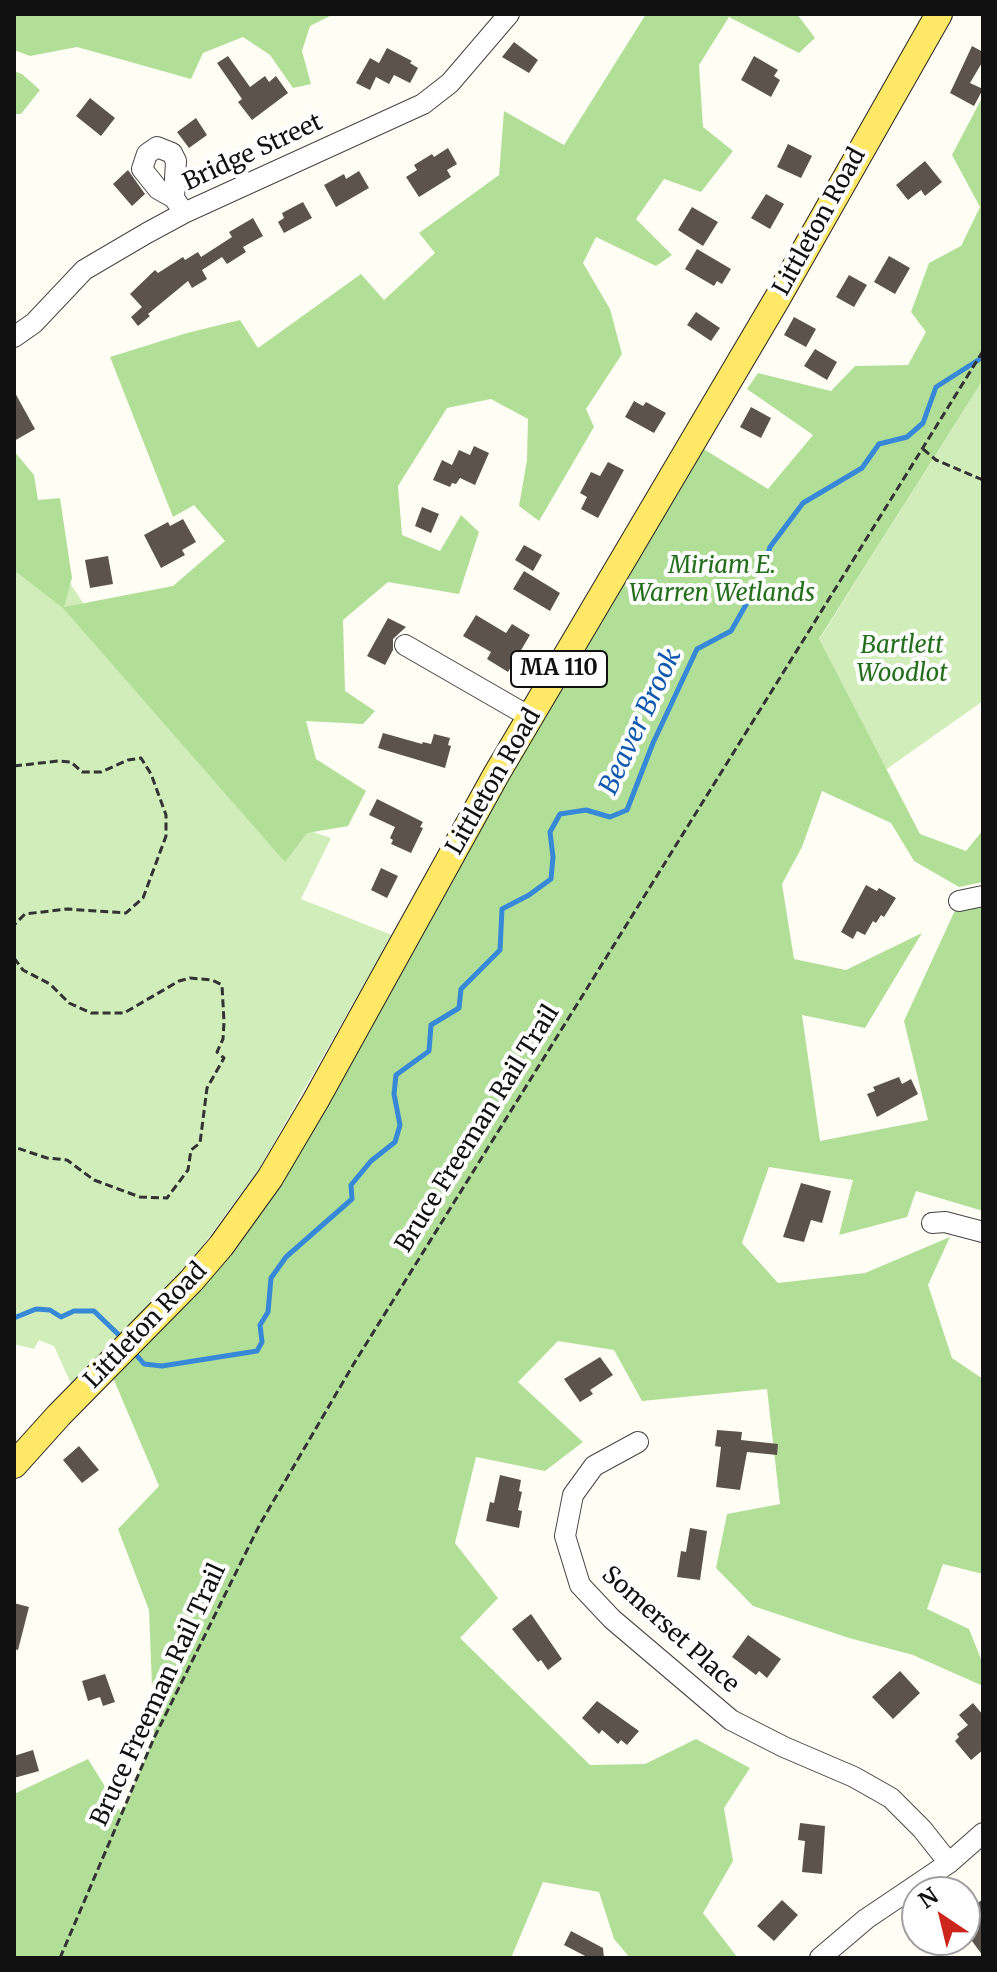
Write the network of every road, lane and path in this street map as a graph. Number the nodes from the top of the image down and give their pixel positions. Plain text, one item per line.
1 (509, 14) edge
2 (939, 14) edge
3 (14, 337) edge
4 (983, 351) edge
5 (922, 448) junction
6 (983, 480) edge
7 (405, 645) dead end
8 (530, 717) junction
9 (14, 766) edge
10 (983, 896) edge
11 (959, 901) dead end
12 (14, 925) edge
13 (14, 958) edge
14 (14, 1147) edge
15 (932, 1223) dead end
16 (983, 1232) edge
17 (638, 1442) dead end
18 (14, 1465) edge
19 (983, 1833) edge
20 (949, 1863) junction
21 (60, 1958) edge
22 (820, 1958) edge

1 - 3 street, Bridge Street
2 - 8 main road, Littleton Road / MA 110
4 - 5 path, Bruce Freeman Rail Trail
5 - 6 path
5 - 21 path, Bruce Freeman Rail Trail
7 - 8 street
8 - 18 main road, Littleton Road / MA 110
9 - 12 path
10 - 11 street
13 - 14 path
15 - 16 street
17 - 20 street, Somerset Place
19 - 20 street
20 - 22 street

